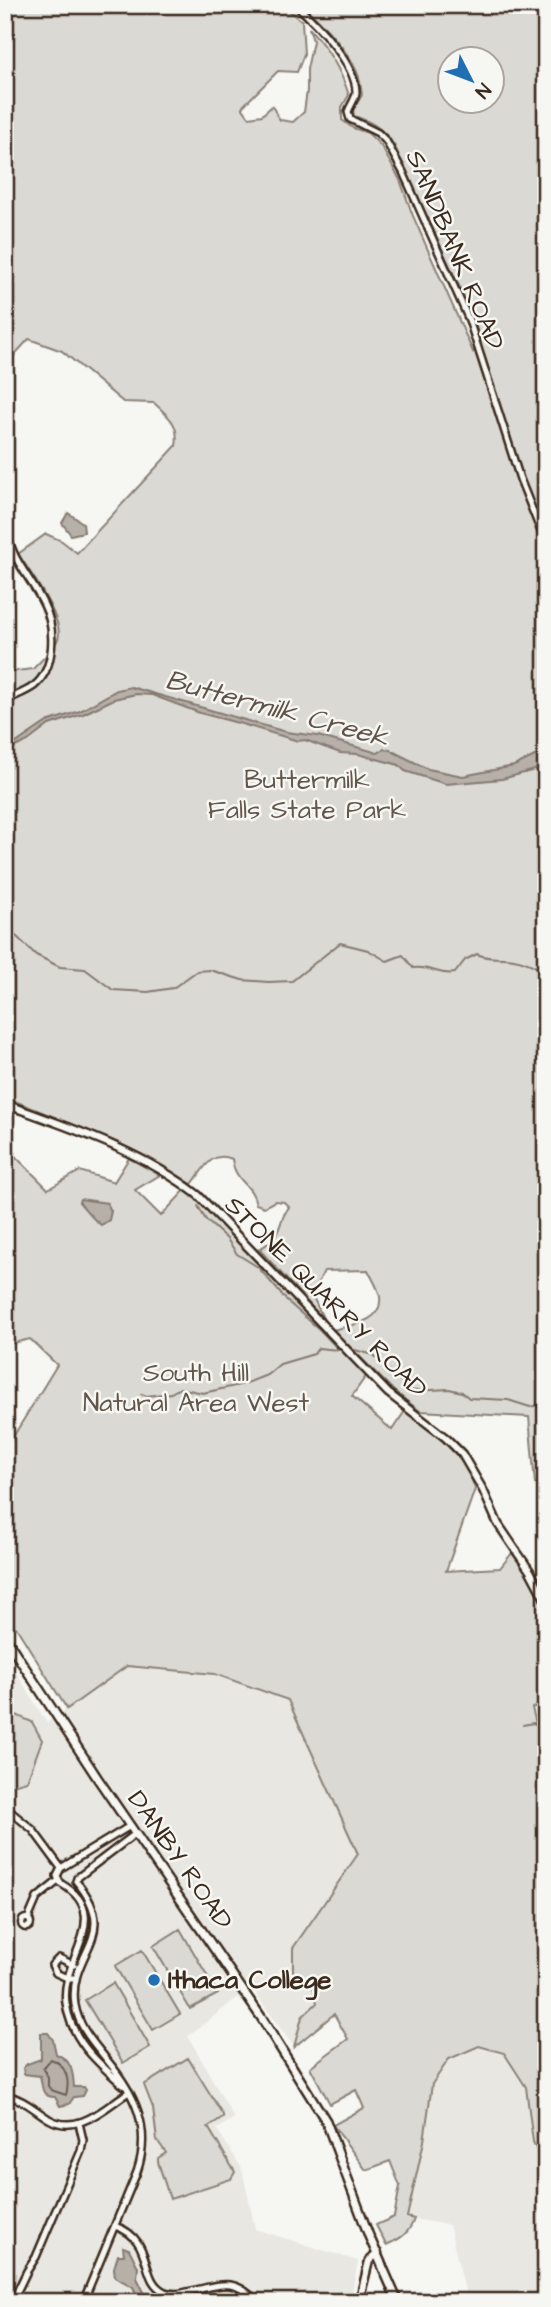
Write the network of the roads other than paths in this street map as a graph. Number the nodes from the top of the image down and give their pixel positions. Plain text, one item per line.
1 (296, 5) edge
2 (5, 529) edge
3 (546, 544) edge
4 (5, 701) edge
5 (5, 1104) edge
6 (546, 1601) edge
7 (5, 1637) edge
8 (5, 1807) edge
9 (130, 1826) junction
10 (135, 1834) junction
11 (64, 1867) junction
12 (76, 1879) junction
13 (58, 1881) junction
14 (67, 1886) junction
15 (28, 1919) dead end
16 (71, 1963) junction
17 (79, 1969) junction
18 (67, 1978) junction
19 (76, 1979) junction
20 (128, 2092) junction
21 (5, 2095) edge
22 (79, 2123) junction
23 (114, 2226) junction
24 (378, 2253) junction
25 (12, 2302) edge
26 (83, 2302) edge
27 (257, 2302) edge
28 (359, 2302) edge
29 (398, 2302) edge

1 - 3 street, SANDBANK ROAD
2 - 4 street
5 - 6 street, STONE QUARRY ROAD
7 - 9 main road, DANBY ROAD
8 - 11 street
9 - 10 main road, DANBY ROAD
9 - 11 street
10 - 12 street
10 - 24 main road, DANBY ROAD
11 - 12 street
11 - 13 street
12 - 14 street
12 - 17 street
13 - 14 street
13 - 15 street
14 - 16 street
16 - 17 street
16 - 18 street
16 - 18 street
17 - 19 street
18 - 19 street
18 - 20 street
19 - 20 street
20 - 22 street
20 - 23 street
21 - 22 street
22 - 25 street
23 - 26 street
23 - 27 street
24 - 28 street
24 - 29 main road, DANBY ROAD

